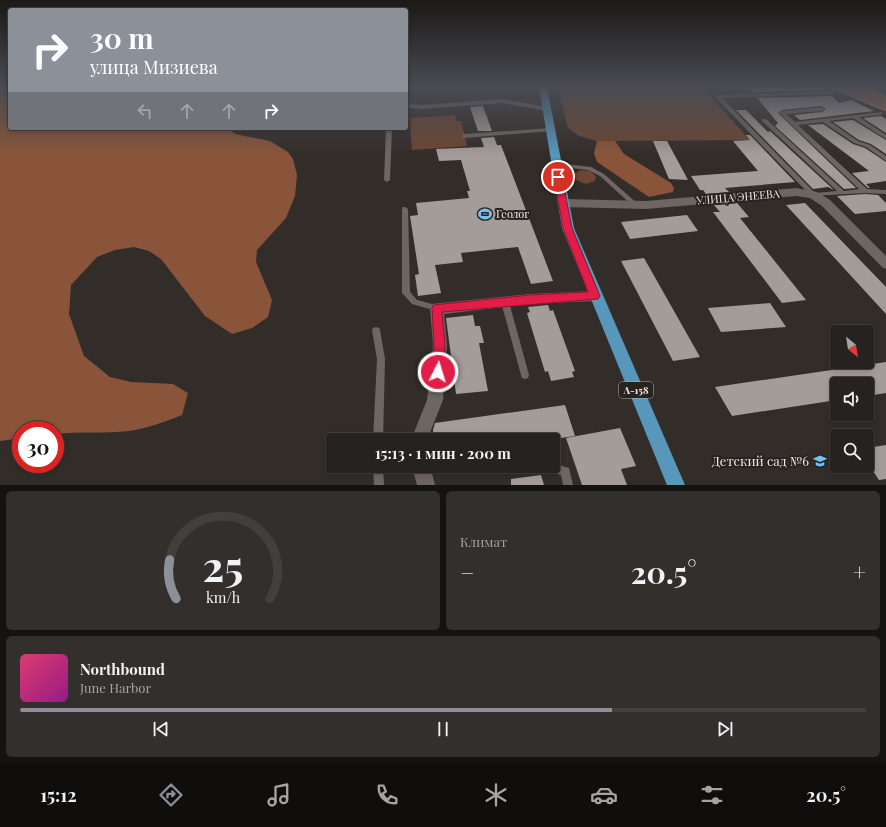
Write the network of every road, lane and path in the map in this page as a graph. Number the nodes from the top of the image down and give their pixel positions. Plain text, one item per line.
1 (547, 109) edge
2 (730, 110) edge
3 (816, 110) edge
4 (880, 113) dead end
5 (854, 116) junction
6 (764, 120) dead end
7 (824, 120) junction
8 (794, 124) junction
9 (389, 130) edge
10 (550, 130) junction
11 (464, 136) dead end
12 (886, 137) edge
13 (886, 159) edge
14 (556, 165) junction
15 (387, 180) dead end
16 (865, 191) junction
17 (842, 192) junction
18 (886, 192) edge
19 (813, 195) junction
20 (562, 203) junction
21 (636, 205) junction
22 (406, 209) dead end
23 (886, 264) edge
24 (595, 296) junction
25 (505, 302) junction
26 (437, 308) junction
27 (376, 330) dead end
28 (525, 375) dead end
29 (378, 433) edge
30 (422, 433) edge
31 (560, 470) edge
32 (378, 473) edge
33 (423, 473) edge
34 (379, 485) edge
35 (426, 485) edge
36 (568, 485) edge
37 (676, 485) edge

1 - 10 main road, А-158
2 - 19 lane
3 - 8 lane
4 - 5 lane
5 - 7 lane
5 - 12 lane
6 - 17 lane
7 - 8 lane
7 - 13 lane
8 - 16 lane
9 - 15 lane
10 - 11 lane
10 - 14 main road, А-158
14 - 20 main road, А-158
14 - 21 lane
16 - 17 lane
16 - 18 lane
17 - 19 lane
19 - 21 street, УЛИЦА ЭНЕЕВА
19 - 23 street, УЛИЦА ЭНЕЕВА
20 - 21 street, УЛИЦА ЭНЕЕВА
20 - 24 main road, А-158
22 - 26 lane
24 - 25 street
24 - 37 main road, А-158
25 - 26 street
25 - 28 lane
26 - 30 street
27 - 29 lane
31 - 36 lane
32 - 34 lane
33 - 35 street

